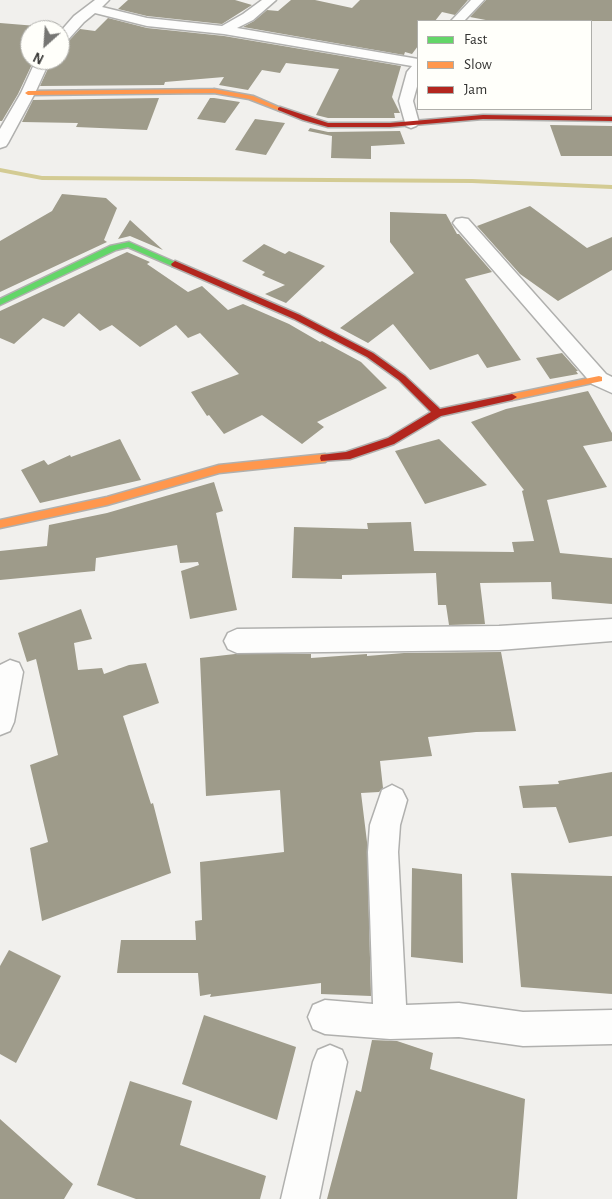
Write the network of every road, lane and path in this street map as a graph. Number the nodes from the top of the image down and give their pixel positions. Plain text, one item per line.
1 (270, 0) edge
2 (478, 0) edge
3 (97, 4) edge
4 (458, 20) edge
5 (70, 30) edge
6 (224, 30) junction
7 (417, 63) edge
8 (417, 69) edge
9 (39, 70) edge
10 (28, 94) junction
11 (612, 119) edge
12 (411, 123) junction
13 (0, 143) edge
14 (462, 223) dead end
15 (0, 302) edge
16 (605, 383) edge
17 (438, 413) junction
18 (0, 524) edge
19 (612, 630) edge
20 (237, 641) dead end
21 (10, 672) dead end
22 (0, 722) edge
23 (392, 800) dead end
24 (325, 1017) dead end
25 (390, 1022) junction
26 (612, 1027) edge
27 (330, 1062) dead end
28 (300, 1199) edge

1 - 6 street
2 - 4 street
3 - 5 street
3 - 6 street
6 - 7 street
8 - 12 street
9 - 10 street
10 - 12 street
10 - 13 street
11 - 12 street
14 - 16 street
15 - 17 street
16 - 17 street
17 - 18 street
19 - 20 street
21 - 22 street
23 - 25 street
24 - 25 street
25 - 26 street
27 - 28 street

